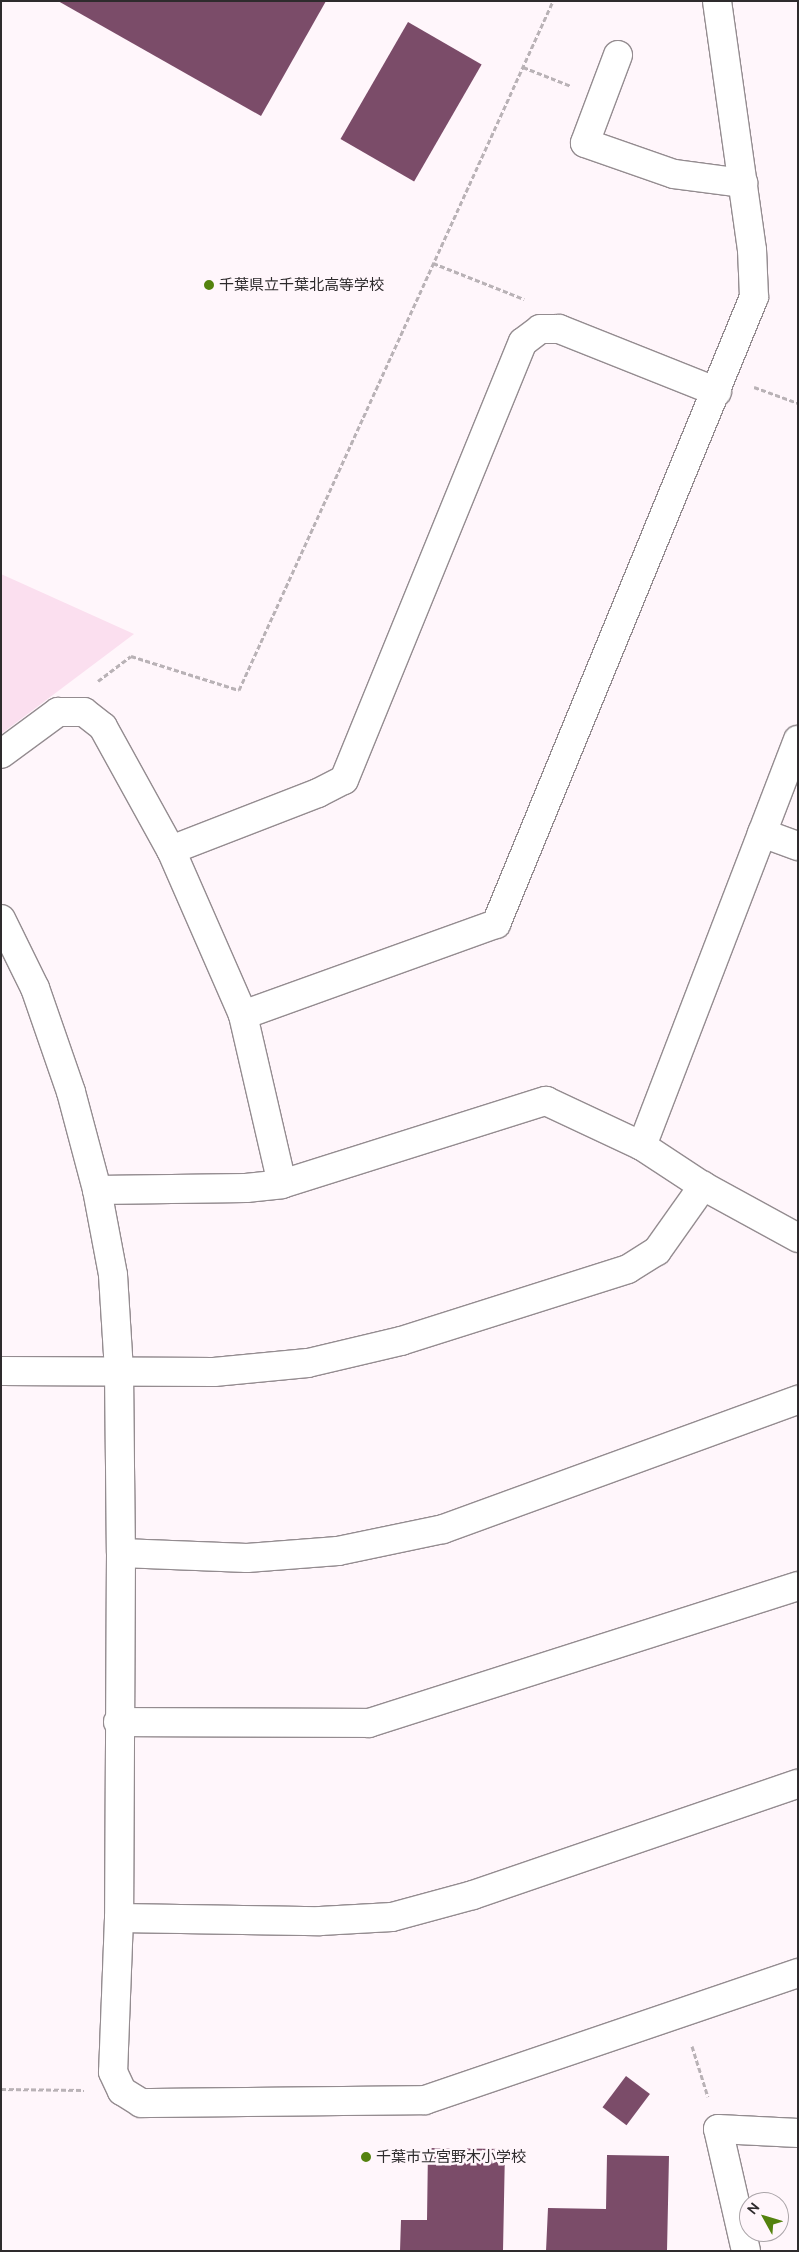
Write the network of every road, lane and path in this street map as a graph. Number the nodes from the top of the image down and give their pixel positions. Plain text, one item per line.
1 (553, 1) edge
2 (717, 1) edge
3 (618, 55) dead end
4 (523, 67) junction
5 (602, 97) junction
6 (743, 182) junction
7 (720, 384) junction
8 (798, 403) edge
9 (58, 712) junction
10 (798, 740) edge
11 (1, 754) edge
12 (762, 833) junction
13 (798, 846) edge
14 (172, 850) junction
15 (1, 919) edge
16 (243, 1015) junction
17 (642, 1146) junction
18 (282, 1184) junction
19 (703, 1186) junction
20 (97, 1190) junction
21 (798, 1238) edge
22 (119, 1370) junction
23 (1, 1371) edge
24 (798, 1400) edge
25 (122, 1553) junction
26 (798, 1586) edge
27 (118, 1722) junction
28 (798, 1784) edge
29 (119, 1918) junction
30 (798, 1973) edge
31 (682, 2015) junction
32 (1, 2089) edge
33 (122, 2090) junction
34 (718, 2128) junction
35 (798, 2133) edge
36 (746, 2251) edge

1 - 4 path
2 - 6 street
3 - 5 street
4 - 5 path
4 - 9 path
5 - 6 street
6 - 7 street
7 - 8 path
7 - 14 street
7 - 16 street
9 - 11 street
9 - 14 street
10 - 12 street
12 - 13 street
12 - 17 street
14 - 16 street
15 - 20 street
16 - 18 street
17 - 18 street
17 - 19 street
18 - 20 street
19 - 21 street
19 - 22 street
20 - 22 street
22 - 23 street
22 - 25 street
24 - 25 street
25 - 27 street
26 - 27 street
27 - 29 street
28 - 29 street
29 - 33 street
30 - 31 street
31 - 33 street
31 - 34 path
32 - 33 path
34 - 35 street
34 - 36 street

